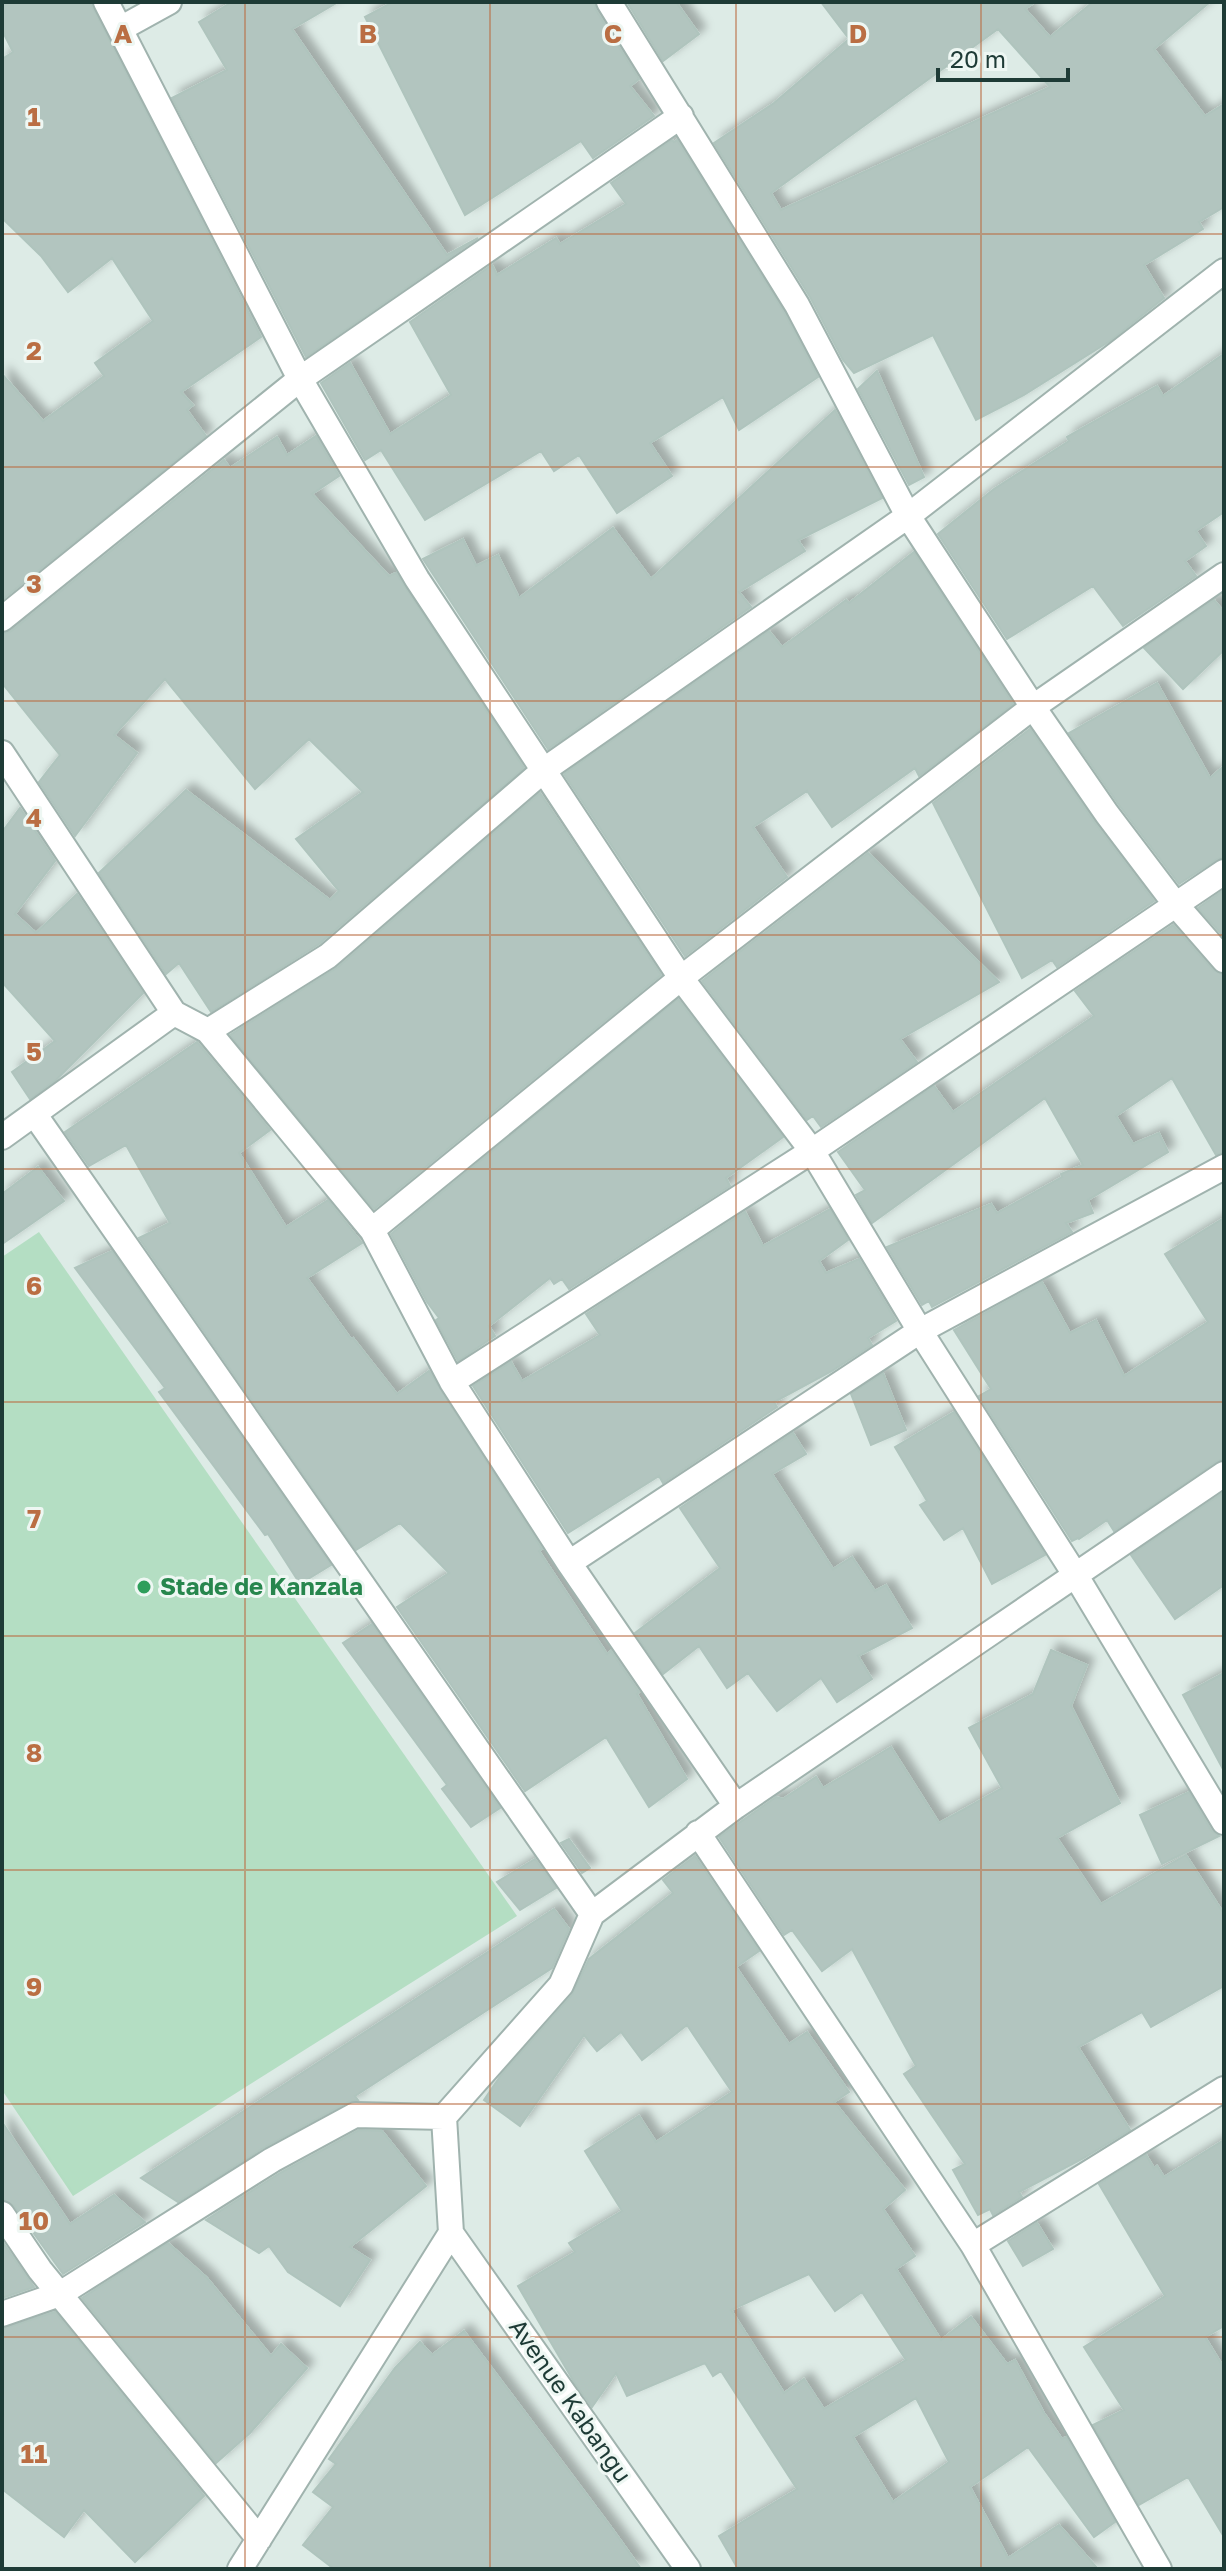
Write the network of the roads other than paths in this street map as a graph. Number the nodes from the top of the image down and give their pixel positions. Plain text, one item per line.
1 (106, 2) edge
2 (169, 2) edge
3 (609, 2) edge
4 (120, 29) junction
5 (681, 116) junction
6 (1224, 271) edge
7 (300, 379) junction
8 (908, 516) junction
9 (1224, 575) edge
10 (2, 619) edge
11 (1033, 707) junction
12 (2, 753) edge
13 (544, 770) junction
14 (1224, 872) edge
15 (1176, 905) junction
16 (1224, 960) edge
17 (681, 978) junction
18 (174, 1013) junction
19 (208, 1031) junction
20 (35, 1115) junction
21 (2, 1137) edge
22 (812, 1151) junction
23 (1224, 1167) edge
24 (372, 1230) junction
25 (920, 1331) junction
26 (452, 1382) junction
27 (1224, 1474) edge
28 (569, 1563) junction
29 (1076, 1576) junction
30 (736, 1806) junction
31 (1224, 1822) edge
32 (698, 1833) junction
33 (592, 1914) junction
34 (1224, 2089) edge
35 (444, 2117) junction
36 (2, 2214) edge
37 (451, 2233) junction
38 (973, 2245) junction
39 (60, 2294) junction
40 (2, 2314) edge
41 (259, 2539) junction
42 (240, 2569) edge
43 (688, 2569) edge
44 (1159, 2569) edge

1 - 4 street
2 - 4 street
3 - 5 street
4 - 7 street
5 - 7 street
5 - 8 street
6 - 8 street
7 - 10 street
7 - 13 street
8 - 11 street
8 - 13 street
9 - 11 street
11 - 15 street
11 - 17 street
12 - 18 street
13 - 17 street
13 - 19 street
14 - 15 street
15 - 16 street
15 - 22 street
17 - 22 street
17 - 24 street
18 - 19 street
18 - 20 street
19 - 24 street
20 - 21 street
20 - 33 street
22 - 25 street
22 - 26 street
23 - 25 street
24 - 26 street
25 - 28 street
25 - 29 street
26 - 28 street
27 - 29 street
28 - 30 street
29 - 30 street
29 - 31 street
30 - 32 street
32 - 33 street
32 - 38 street
33 - 35 street
34 - 38 street
35 - 37 street
35 - 39 street
36 - 39 street
37 - 41 street
37 - 43 street, Avenue Kabangu
38 - 44 street
39 - 40 street
39 - 41 street
41 - 42 street

